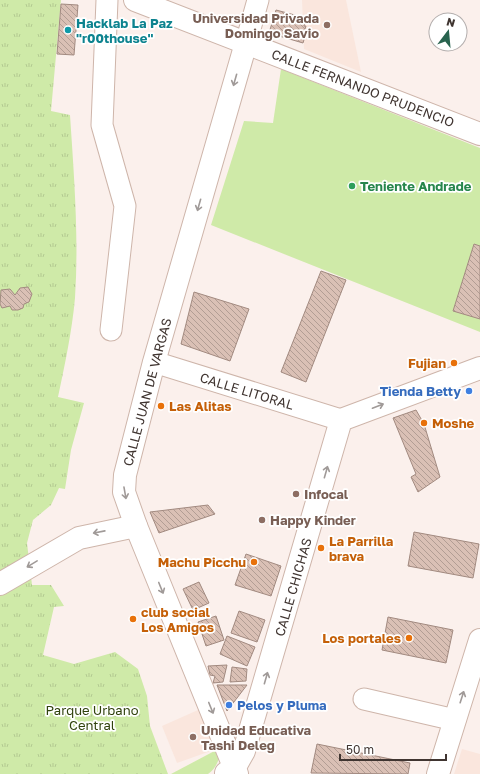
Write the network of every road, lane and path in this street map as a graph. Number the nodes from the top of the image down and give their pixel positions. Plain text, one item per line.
1 (108, 0) edge
2 (135, 0) edge
3 (258, 0) edge
4 (246, 43) junction
5 (480, 134) edge
6 (111, 330) dead end
7 (154, 362) junction
8 (480, 368) edge
9 (341, 420) junction
10 (136, 526) junction
11 (0, 584) edge
12 (480, 640) edge
13 (364, 699) dead end
14 (455, 720) junction
15 (232, 772) edge
16 (438, 774) edge

1 - 6 street
2 - 4 main road, CALLE FERNANDO PRUDENCIO
3 - 4 street, CALLE JUAN DE VARGAS
4 - 5 main road, CALLE FERNANDO PRUDENCIO
4 -> 7 main road, CALLE JUAN DE VARGAS
7 - 9 street, CALLE LITORAL
7 -> 10 main road, CALLE JUAN DE VARGAS
9 -> 8 main road
15 -> 9 main road, CALLE CHICHAS
10 -> 11 main road
10 -> 15 main road, CALLE JUAN DE VARGAS
14 -> 12 main road
13 - 14 street
14 - 16 main road

